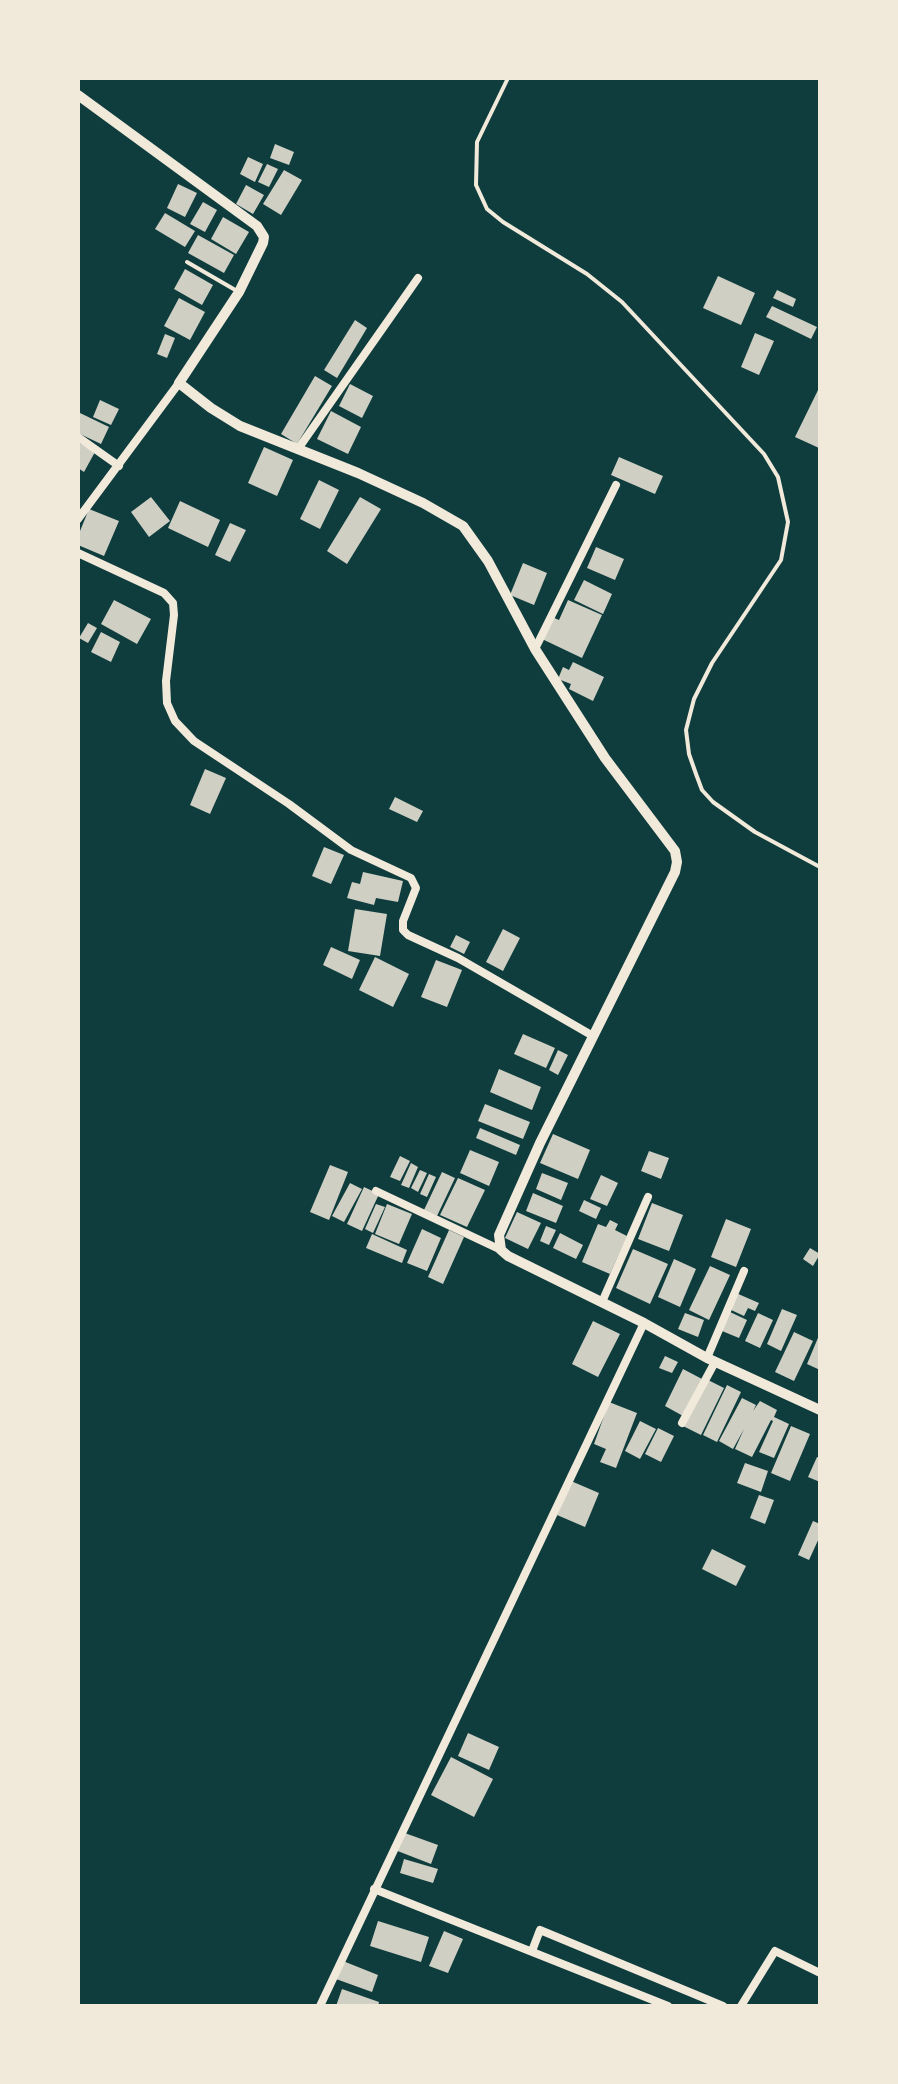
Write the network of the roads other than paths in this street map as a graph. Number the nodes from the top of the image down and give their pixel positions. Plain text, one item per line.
1 (508, 78) edge
2 (78, 95) edge
3 (187, 262) dead end
4 (418, 278) dead end
5 (239, 292) junction
6 (179, 383) junction
7 (78, 437) edge
8 (298, 449) junction
9 (119, 466) junction
10 (616, 485) dead end
11 (78, 519) edge
12 (78, 553) edge
13 (535, 649) junction
14 (820, 867) edge
15 (593, 1036) junction
16 (376, 1191) dead end
17 (648, 1197) dead end
18 (501, 1250) junction
19 (744, 1271) dead end
20 (602, 1302) junction
21 (644, 1323) junction
22 (711, 1360) junction
23 (820, 1410) edge
24 (682, 1423) dead end
25 (374, 1889) junction
26 (532, 1951) junction
27 (820, 1973) edge
28 (320, 2006) edge
29 (668, 2006) edge
30 (723, 2006) edge
31 (741, 2006) edge

1 - 14 lane
2 - 5 street
3 - 5 lane
4 - 8 street
5 - 6 street
6 - 8 street
6 - 9 street
7 - 9 street
8 - 13 street
9 - 11 street
10 - 13 street
12 - 15 street
13 - 15 street
15 - 18 street
16 - 18 street
17 - 20 street
18 - 20 street
19 - 22 street
20 - 21 street
21 - 22 street
21 - 25 street
22 - 23 street
22 - 24 street
25 - 26 street
25 - 28 street
26 - 29 street
26 - 30 street
27 - 31 street

